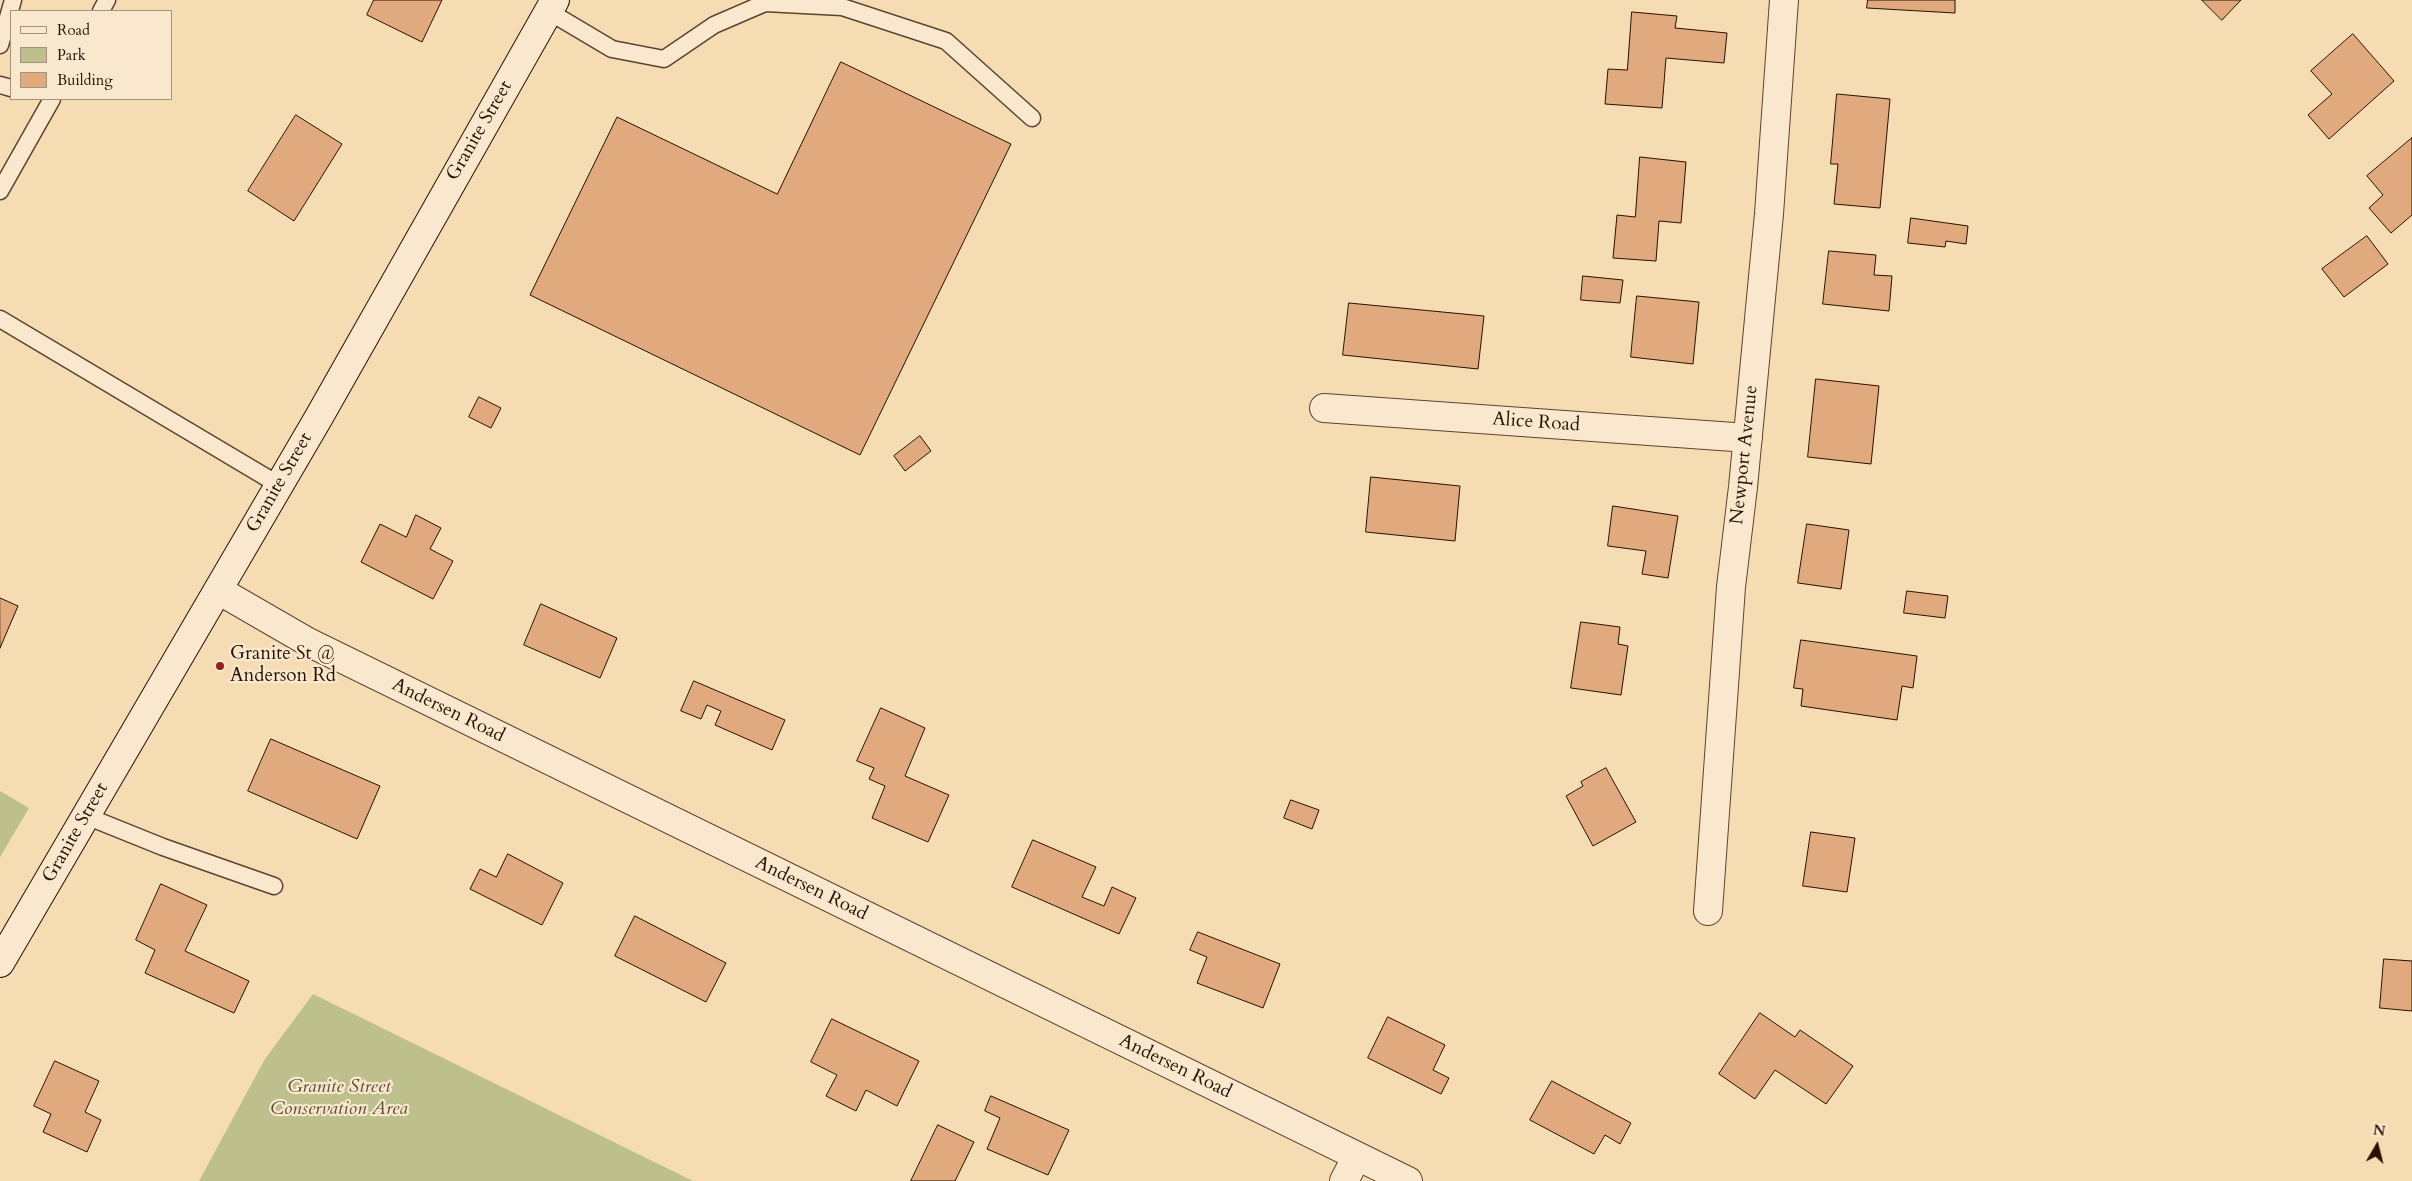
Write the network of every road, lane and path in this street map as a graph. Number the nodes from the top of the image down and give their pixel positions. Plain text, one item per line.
1 (1784, 0) edge
2 (551, 6) edge
3 (10, 10) edge
4 (0, 45) edge
5 (50, 100) edge
6 (1032, 118) dead end
7 (0, 191) edge
8 (0, 319) edge
9 (1324, 408) dead end
10 (1748, 438) junction
11 (279, 485) junction
12 (218, 590) junction
13 (86, 816) junction
14 (274, 886) dead end
15 (1708, 911) dead end
16 (0, 963) edge
17 (1357, 1156) junction
18 (1344, 1181) edge
19 (1408, 1181) edge

1 - 10 street, Newport Avenue
2 - 6 lane
2 - 11 street, Granite Street
3 - 4 lane
5 - 7 lane
8 - 11 lane
9 - 10 street, Alice Road
10 - 15 street, Newport Avenue
11 - 12 street, Granite Street
12 - 13 street, Granite Street
12 - 17 street, Andersen Road
13 - 14 lane
13 - 16 street, Granite Street
17 - 18 street
17 - 19 street, Andersen Road

